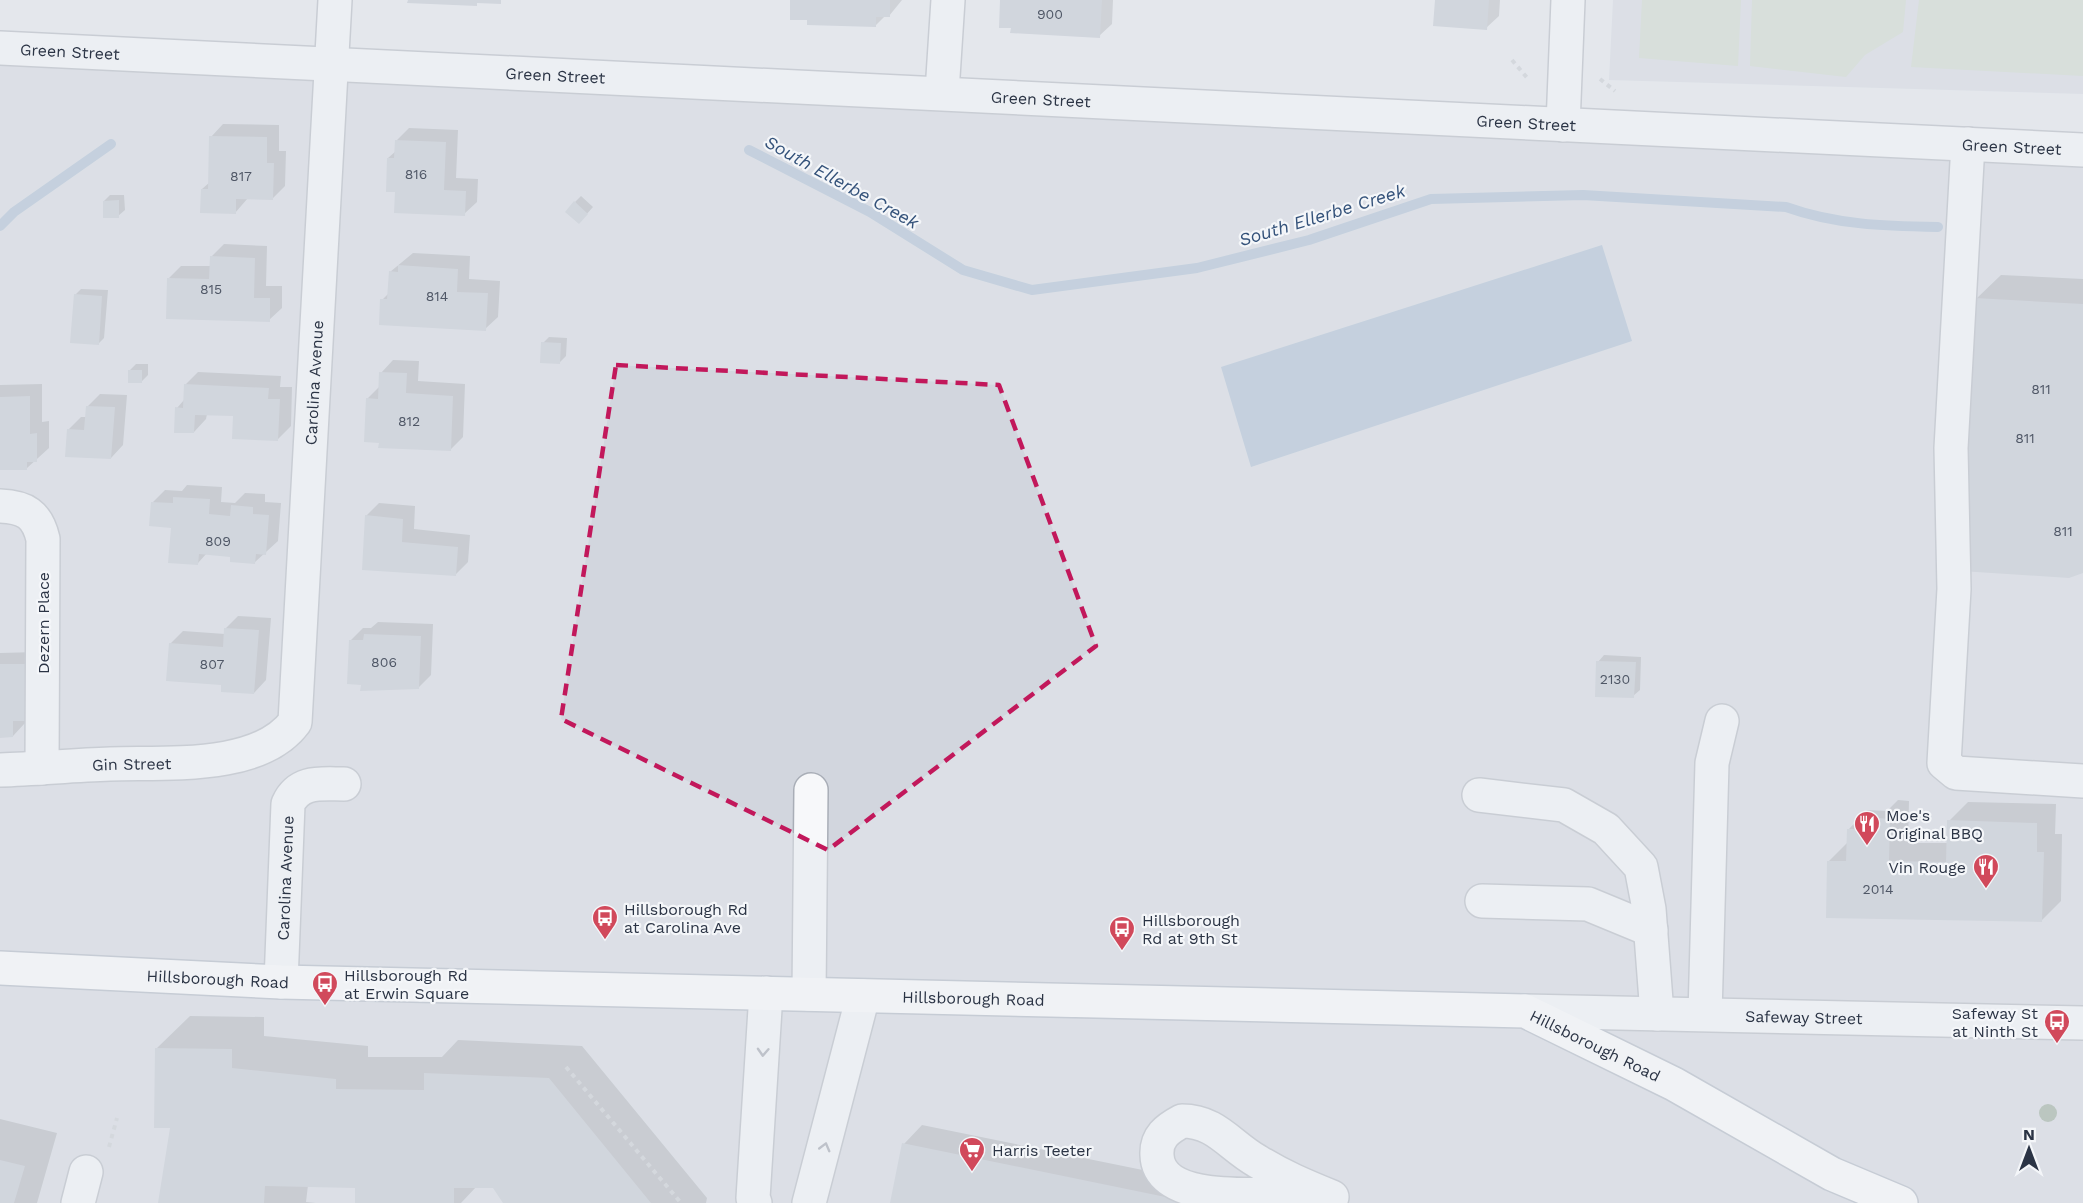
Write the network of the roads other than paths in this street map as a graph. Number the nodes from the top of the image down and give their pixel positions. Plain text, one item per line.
1 (334, 0) edge
2 (948, 0) edge
3 (1568, 0) edge
4 (0, 48) edge
5 (332, 64) junction
6 (942, 92) junction
7 (1563, 125) junction
8 (1968, 144) junction
9 (2083, 150) edge
10 (0, 506) edge
11 (1722, 721) dead end
12 (261, 748) joint
13 (42, 768) junction
14 (0, 770) edge
15 (2083, 781) edge
16 (344, 784) dead end
17 (811, 790) dead end
18 (1479, 795) dead end
19 (1482, 901) dead end
20 (1651, 930) junction
21 (0, 968) edge
22 (281, 982) junction
23 (766, 993) junction
24 (809, 994) junction
25 (863, 996) junction
26 (1525, 1011) junction
27 (1657, 1014) junction
28 (1705, 1014) junction
29 (2083, 1023) edge
30 (86, 1172) dead end
31 (78, 1203) edge
32 (755, 1203) edge
33 (809, 1203) edge
34 (1901, 1203) edge

1 - 5 street, Carolina Avenue
2 - 6 street
3 - 7 street
4 - 5 street, Green Street
5 - 6 street, Green Street
5 - 12 street, Carolina Avenue
6 - 7 street, Green Street
7 - 8 street, Green Street
8 - 9 street, Green Street
8 - 15 street
10 - 13 street, Dezern Place
11 - 28 street
12 - 13 street, Gin Street
13 - 14 street, Gin Street
16 - 22 street, Carolina Avenue
17 - 24 street
18 - 20 street
19 - 20 street
20 - 27 street
21 - 22 main road, Hillsborough Road
22 - 23 main road, Hillsborough Road
23 - 24 main road, Hillsborough Road
23 -> 32 street
24 - 25 main road, Hillsborough Road
25 - 26 main road, Hillsborough Road
33 -> 25 street
26 - 27 street, Safeway Street
26 - 34 main road, Hillsborough Road
27 - 28 street, Safeway Street
28 - 29 street, Safeway Street
30 - 31 street

